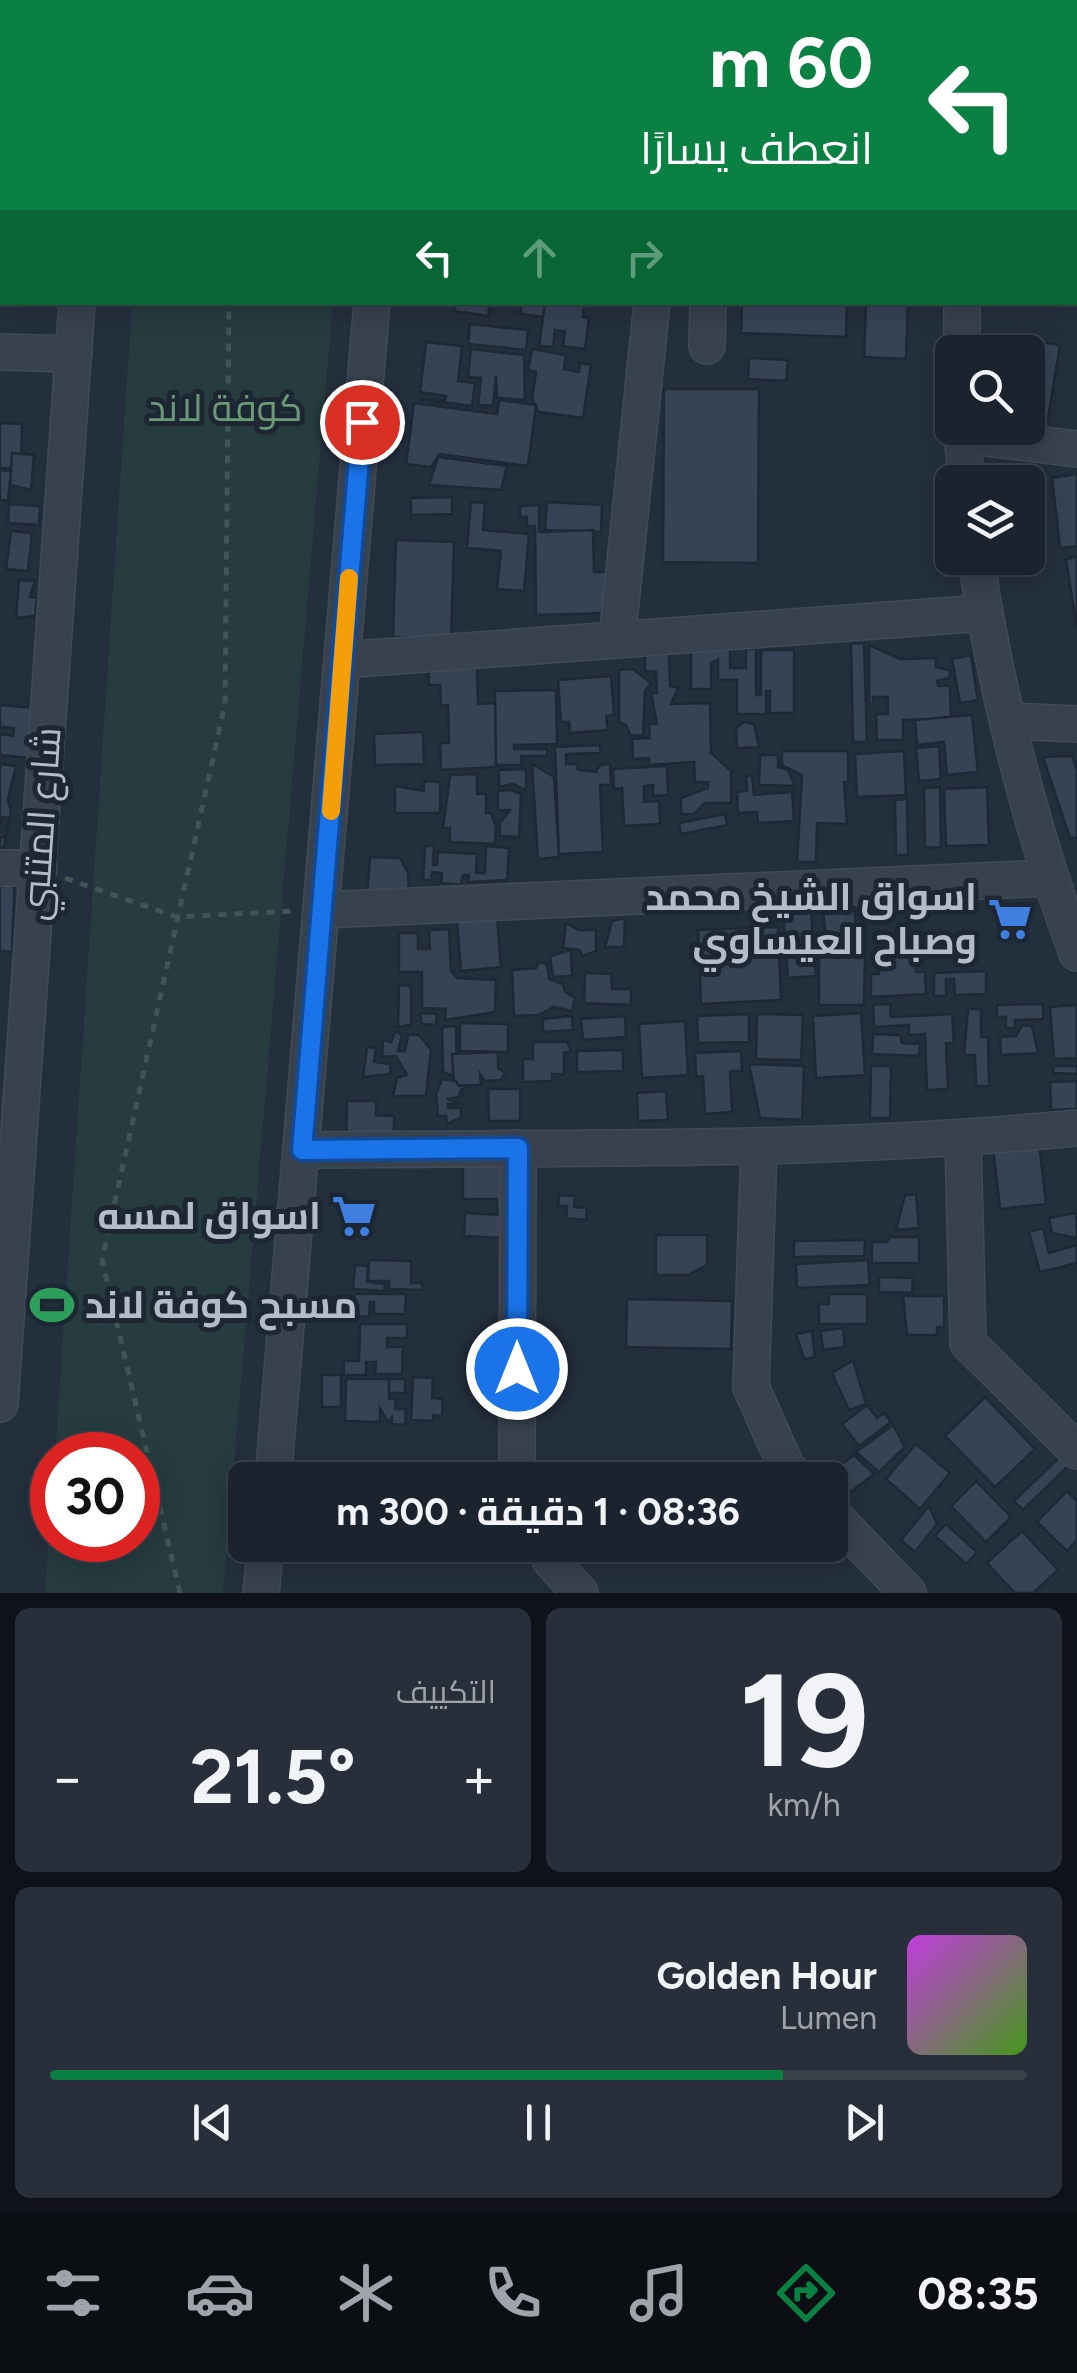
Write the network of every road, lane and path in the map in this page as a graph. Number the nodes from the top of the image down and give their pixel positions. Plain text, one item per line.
1 (77, 305) edge
2 (229, 305) edge
3 (372, 305) edge
4 (652, 305) edge
5 (708, 305) edge
6 (962, 305) edge
7 (962, 335) edge
8 (707, 346) dead end
9 (0, 352) edge
10 (74, 354) junction
11 (1045, 444) edge
12 (1077, 449) edge
13 (979, 575) edge
14 (984, 612) junction
15 (617, 640) junction
16 (342, 660) junction
17 (1011, 722) junction
18 (1077, 724) edge
19 (0, 868) edge
20 (39, 868) junction
21 (1049, 878) junction
22 (323, 910) junction
23 (178, 917) junction
24 (1077, 952) edge
25 (11, 1062) edge
26 (1077, 1128) edge
27 (963, 1139) junction
28 (759, 1146) junction
29 (518, 1148) junction
30 (302, 1150) junction
31 (0, 1404) edge
32 (1077, 1451) edge
33 (274, 1462) edge
34 (517, 1462) edge
35 (784, 1462) edge
36 (848, 1531) edge
37 (264, 1562) edge
38 (552, 1562) edge
39 (180, 1593) edge
40 (260, 1593) edge
41 (580, 1593) edge
42 (908, 1593) edge

1 - 10 street, شارع المتنبي
2 - 23 path
3 - 16 street
4 - 15 street
5 - 8 street
6 - 7 street
9 - 10 street
10 - 20 street, شارع المتنبي
11 - 12 street
13 - 14 street
14 - 15 street
14 - 17 street
15 - 16 street
16 - 22 street
17 - 18 street
17 - 21 street
19 - 20 street
20 - 23 path
20 - 25 street, شارع المتنبي
21 - 22 street
21 - 24 street
22 - 23 path
22 - 30 street
23 - 39 path
25 - 31 street, شارع المتنبي
26 - 27 street
27 - 28 street
27 - 32 street
28 - 29 street
28 - 35 street
29 - 30 street
29 - 34 street
30 - 33 street
36 - 42 street
37 - 40 street
38 - 41 street

